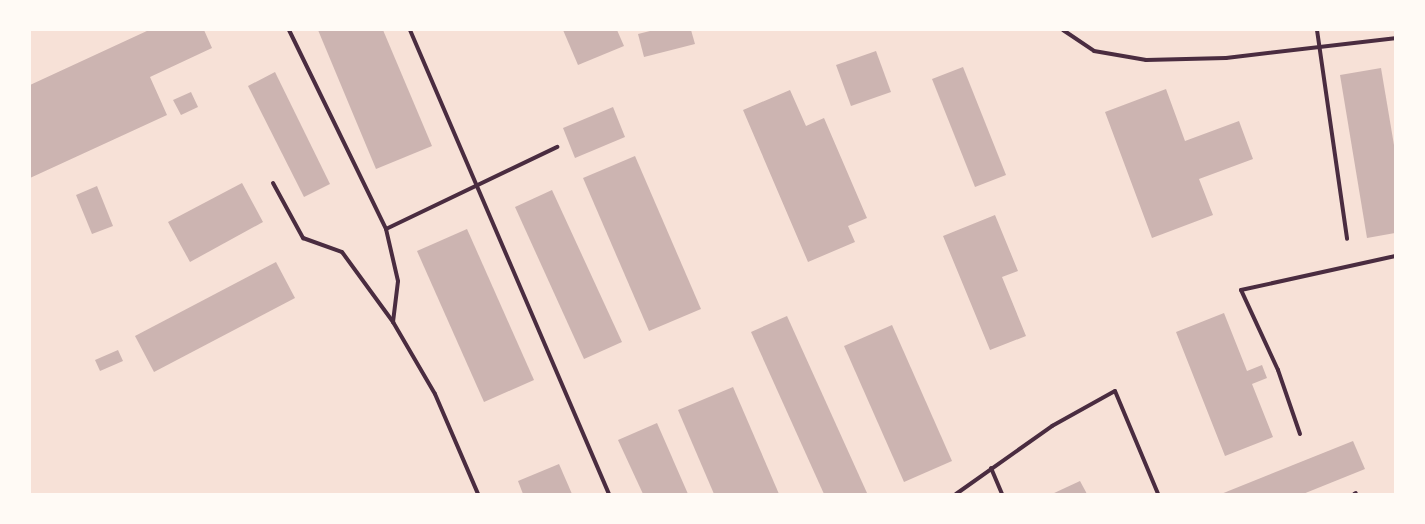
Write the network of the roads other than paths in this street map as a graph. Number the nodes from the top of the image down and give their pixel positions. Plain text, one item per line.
1 (288, 30) edge
2 (410, 30) edge
3 (1063, 30) edge
4 (1317, 30) edge
5 (1395, 38) edge
6 (1320, 48) junction
7 (556, 147) dead end
8 (273, 183) dead end
9 (479, 184) junction
10 (386, 229) junction
11 (1347, 239) dead end
12 (1395, 256) edge
13 (394, 322) junction
14 (1300, 434) dead end
15 (991, 468) junction
16 (478, 494) edge
17 (609, 494) edge
18 (956, 494) edge
19 (1002, 494) edge
20 (1158, 494) edge

1 - 10 lane
2 - 9 lane
3 - 6 lane
4 - 6 lane
5 - 6 lane
6 - 11 lane
7 - 9 lane
8 - 13 lane
9 - 10 lane
9 - 17 lane
10 - 13 lane
12 - 14 lane
13 - 16 lane
15 - 18 lane
15 - 19 lane
15 - 20 lane

